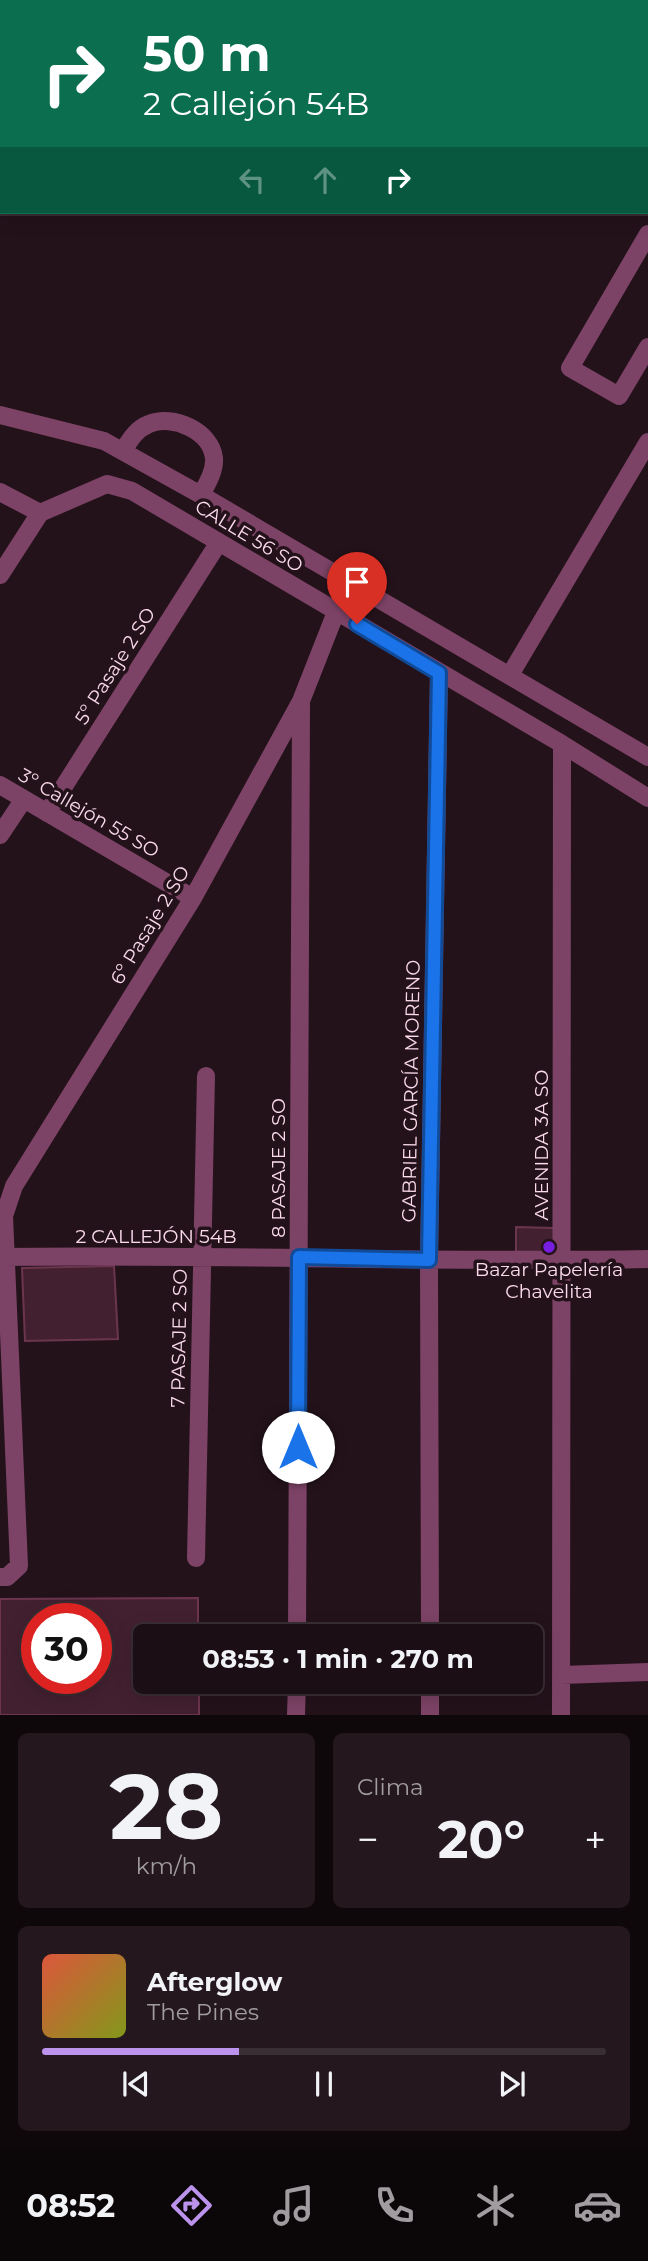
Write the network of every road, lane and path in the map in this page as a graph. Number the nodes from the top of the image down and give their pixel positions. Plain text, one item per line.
1 (648, 234) edge
2 (648, 347) edge
3 (0, 415) edge
4 (648, 442) edge
5 (123, 451) junction
6 (0, 492) edge
7 (201, 495) junction
8 (40, 513) junction
9 (219, 542) junction
10 (0, 575) edge
11 (336, 612) junction
12 (439, 673) junction
13 (510, 675) junction
14 (302, 701) junction
15 (562, 744) junction
16 (648, 757) edge
17 (0, 785) edge
18 (648, 797) edge
19 (24, 799) junction
20 (47, 813) junction
21 (0, 835) edge
22 (192, 898) junction
23 (206, 1076) dead end
24 (7, 1182) edge
25 (3, 1257) edge
26 (202, 1257) junction
27 (299, 1257) junction
28 (648, 1259) edge
29 (429, 1260) junction
30 (562, 1260) junction
31 (196, 1558) dead end
32 (7, 1575) edge
33 (297, 1624) edge
34 (430, 1624) edge
35 (648, 1672) edge
36 (562, 1675) junction
37 (297, 1694) edge
38 (430, 1694) edge
39 (296, 1715) edge
40 (430, 1715) edge
41 (561, 1715) edge

1 - 2 street
3 - 5 street
4 - 13 street
5 - 7 street
5 - 7 street
6 - 8 street
7 - 13 street
8 - 9 street, CALLE 56 SO
8 - 10 street
9 - 11 street, CALLE 56 SO
9 - 20 street, 5º Pasaje 2 SO
11 - 12 street, CALLE 56 SO
11 - 14 street, 6º Pasaje 2 SO
12 - 15 street, CALLE 56 SO
12 - 29 street, GABRIEL GARCÍA MORENO
13 - 16 street
14 - 22 street, 6º Pasaje 2 SO
14 - 27 street, 8 PASAJE 2 SO
15 - 18 street, CALLE 56 SO
15 - 30 street, AVENIDA 3A SO
17 - 19 street, 3º Callejón 55 SO
19 - 20 street, 3º Callejón 55 SO
19 - 21 street
20 - 22 street, 3º Callejón 55 SO
22 - 24 street, 6º Pasaje 2 SO
23 - 26 street, 7 PASAJE 2 SO
24 - 25 street, 6º Pasaje 2 SO
25 - 26 street, 2 CALLEJÓN 54B
25 - 32 street, 6º Pasaje 2 SO
26 - 27 street, 2 CALLEJÓN 54B
26 - 31 street, 7 PASAJE 2 SO
27 - 29 street, 2 CALLEJÓN 54B
27 - 33 street, 8 PASAJE 2 SO
28 - 30 street, 2 CALLEJÓN 54B
29 - 30 street, 2 CALLEJÓN 54B
29 - 34 street, GABRIEL GARCÍA MORENO
30 - 36 street, AVENIDA 3A SO
35 - 36 street
36 - 41 street, AVENIDA 3A SO
37 - 39 street
38 - 40 street

